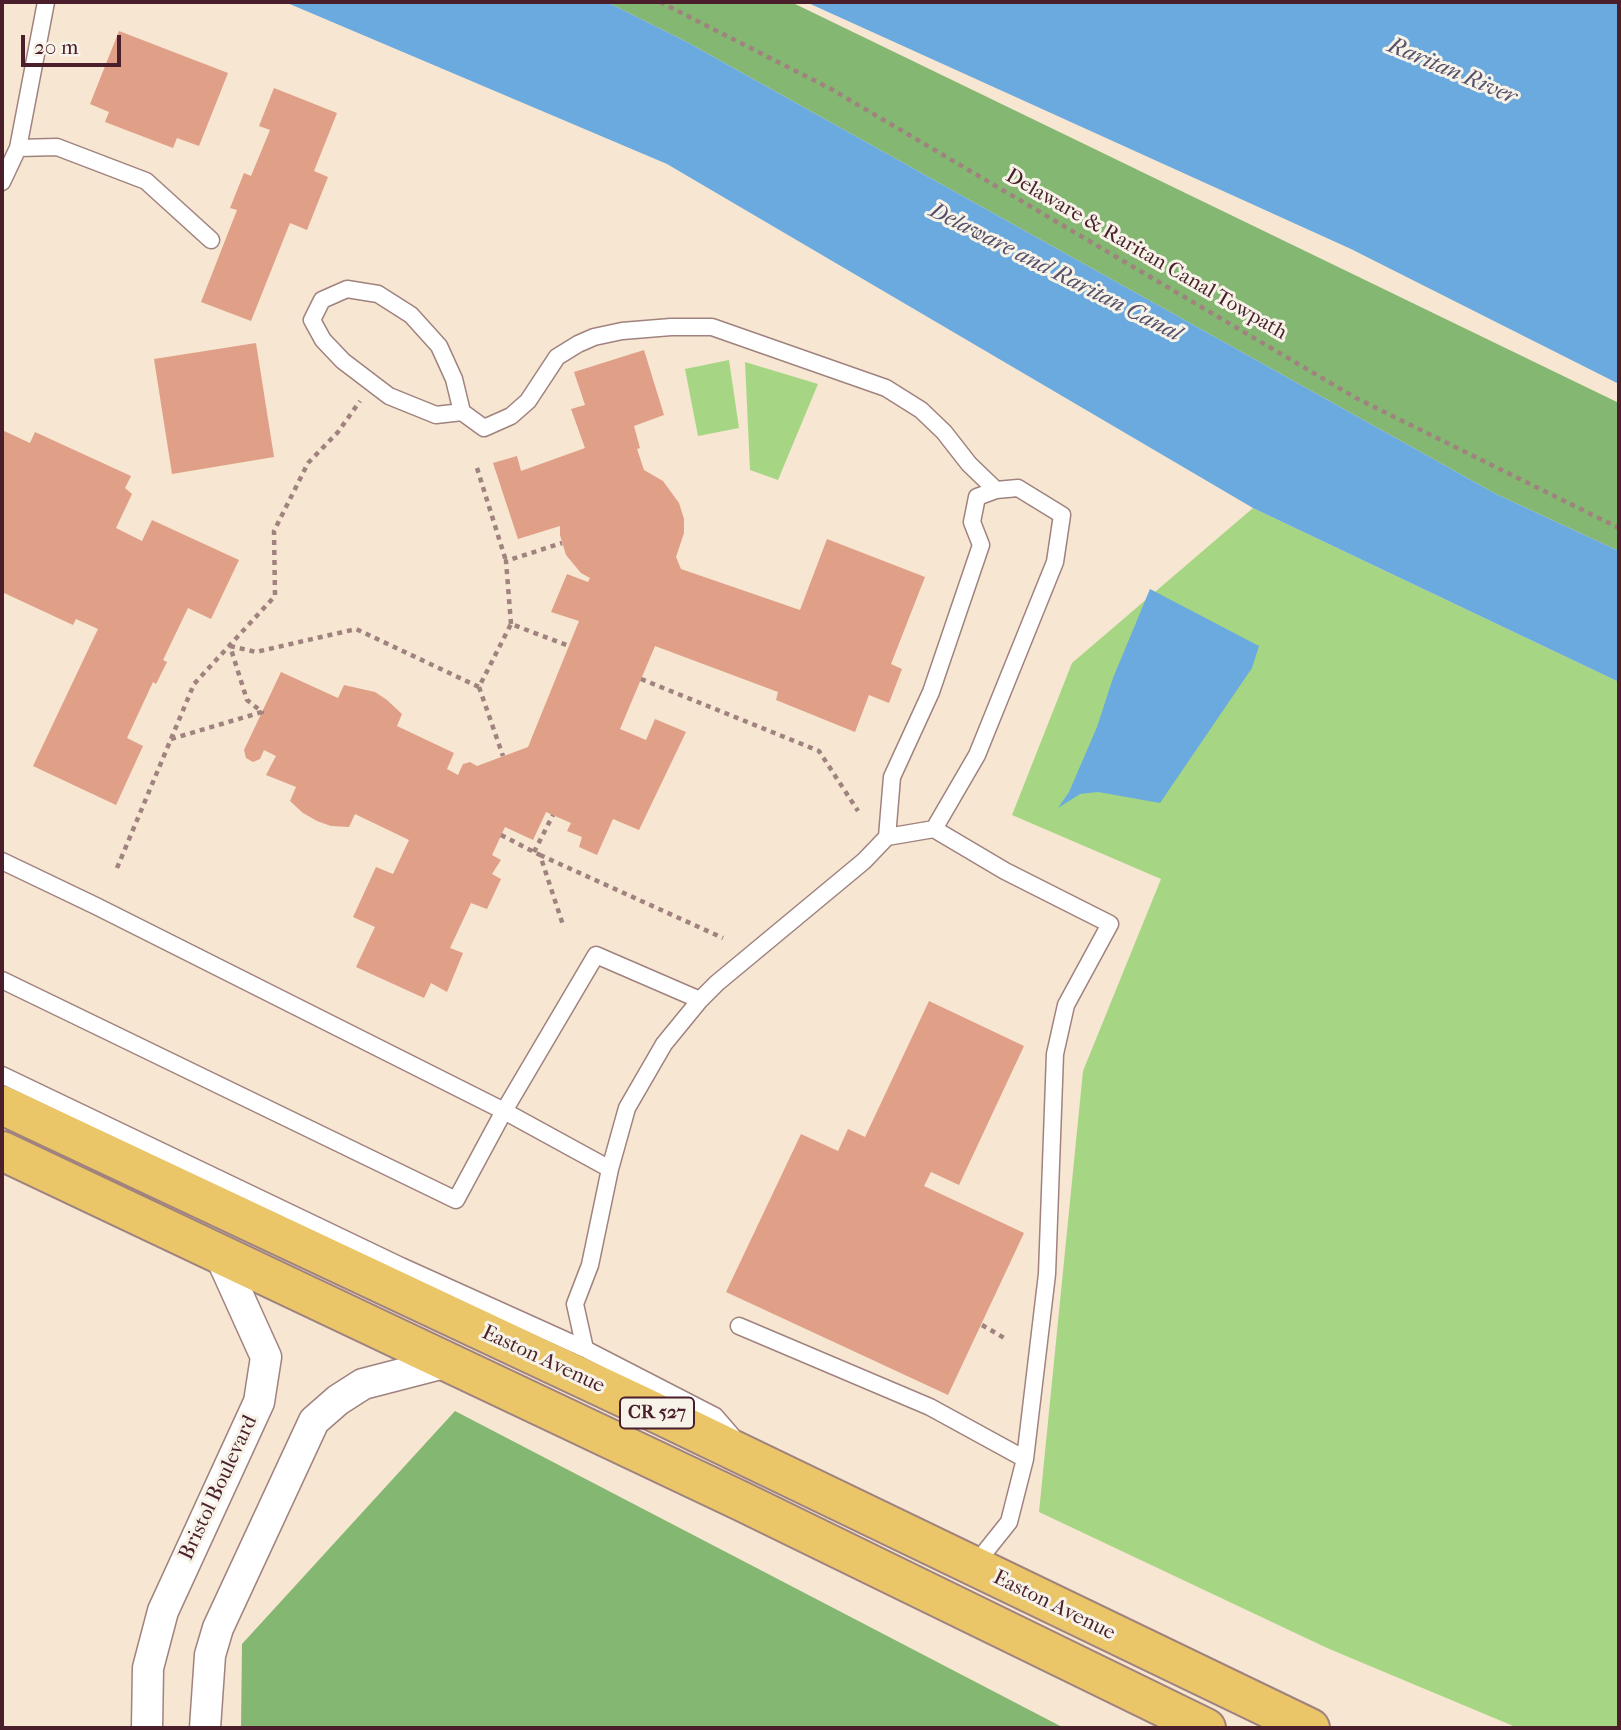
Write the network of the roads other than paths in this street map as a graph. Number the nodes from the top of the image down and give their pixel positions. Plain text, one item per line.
1 (47, 2) edge
2 (18, 148) junction
3 (2, 182) edge
4 (211, 240) dead end
5 (462, 412) junction
6 (996, 490) junction
7 (934, 829) junction
8 (887, 837) junction
9 (2, 861) edge
10 (2, 980) edge
11 (700, 1000) junction
12 (2, 1075) edge
13 (2, 1105) edge
14 (504, 1111) junction
15 (2, 1151) edge
16 (610, 1168) junction
17 (219, 1254) junction
18 (739, 1326) dead end
19 (584, 1349) junction
20 (448, 1362) junction
21 (1025, 1459) junction
22 (754, 1461) junction
23 (972, 1567) junction
24 (147, 1728) edge
25 (205, 1728) edge
26 (1206, 1728) edge
27 (1310, 1728) edge

1 - 2 lane
2 - 3 lane
2 - 4 lane
5 - 5 lane
5 - 6 lane
6 - 7 lane
6 - 8 lane
7 - 8 lane
7 - 21 lane
8 - 11 lane
9 - 14 lane
10 - 14 lane
11 - 14 lane
11 - 16 lane
12 - 19 lane
13 - 22 main road, Easton Avenue / CR 527
14 - 16 lane
15 - 17 main road, Easton Avenue / CR 527
16 - 19 lane
17 - 20 main road, Easton Avenue / CR 527
17 - 24 street, Bristol Boulevard
18 - 21 lane
19 - 22 lane
20 - 25 street
20 - 26 main road, Easton Avenue / CR 527
21 - 23 lane
22 - 23 main road, Easton Avenue / CR 527
23 - 27 main road, Easton Avenue / CR 527

